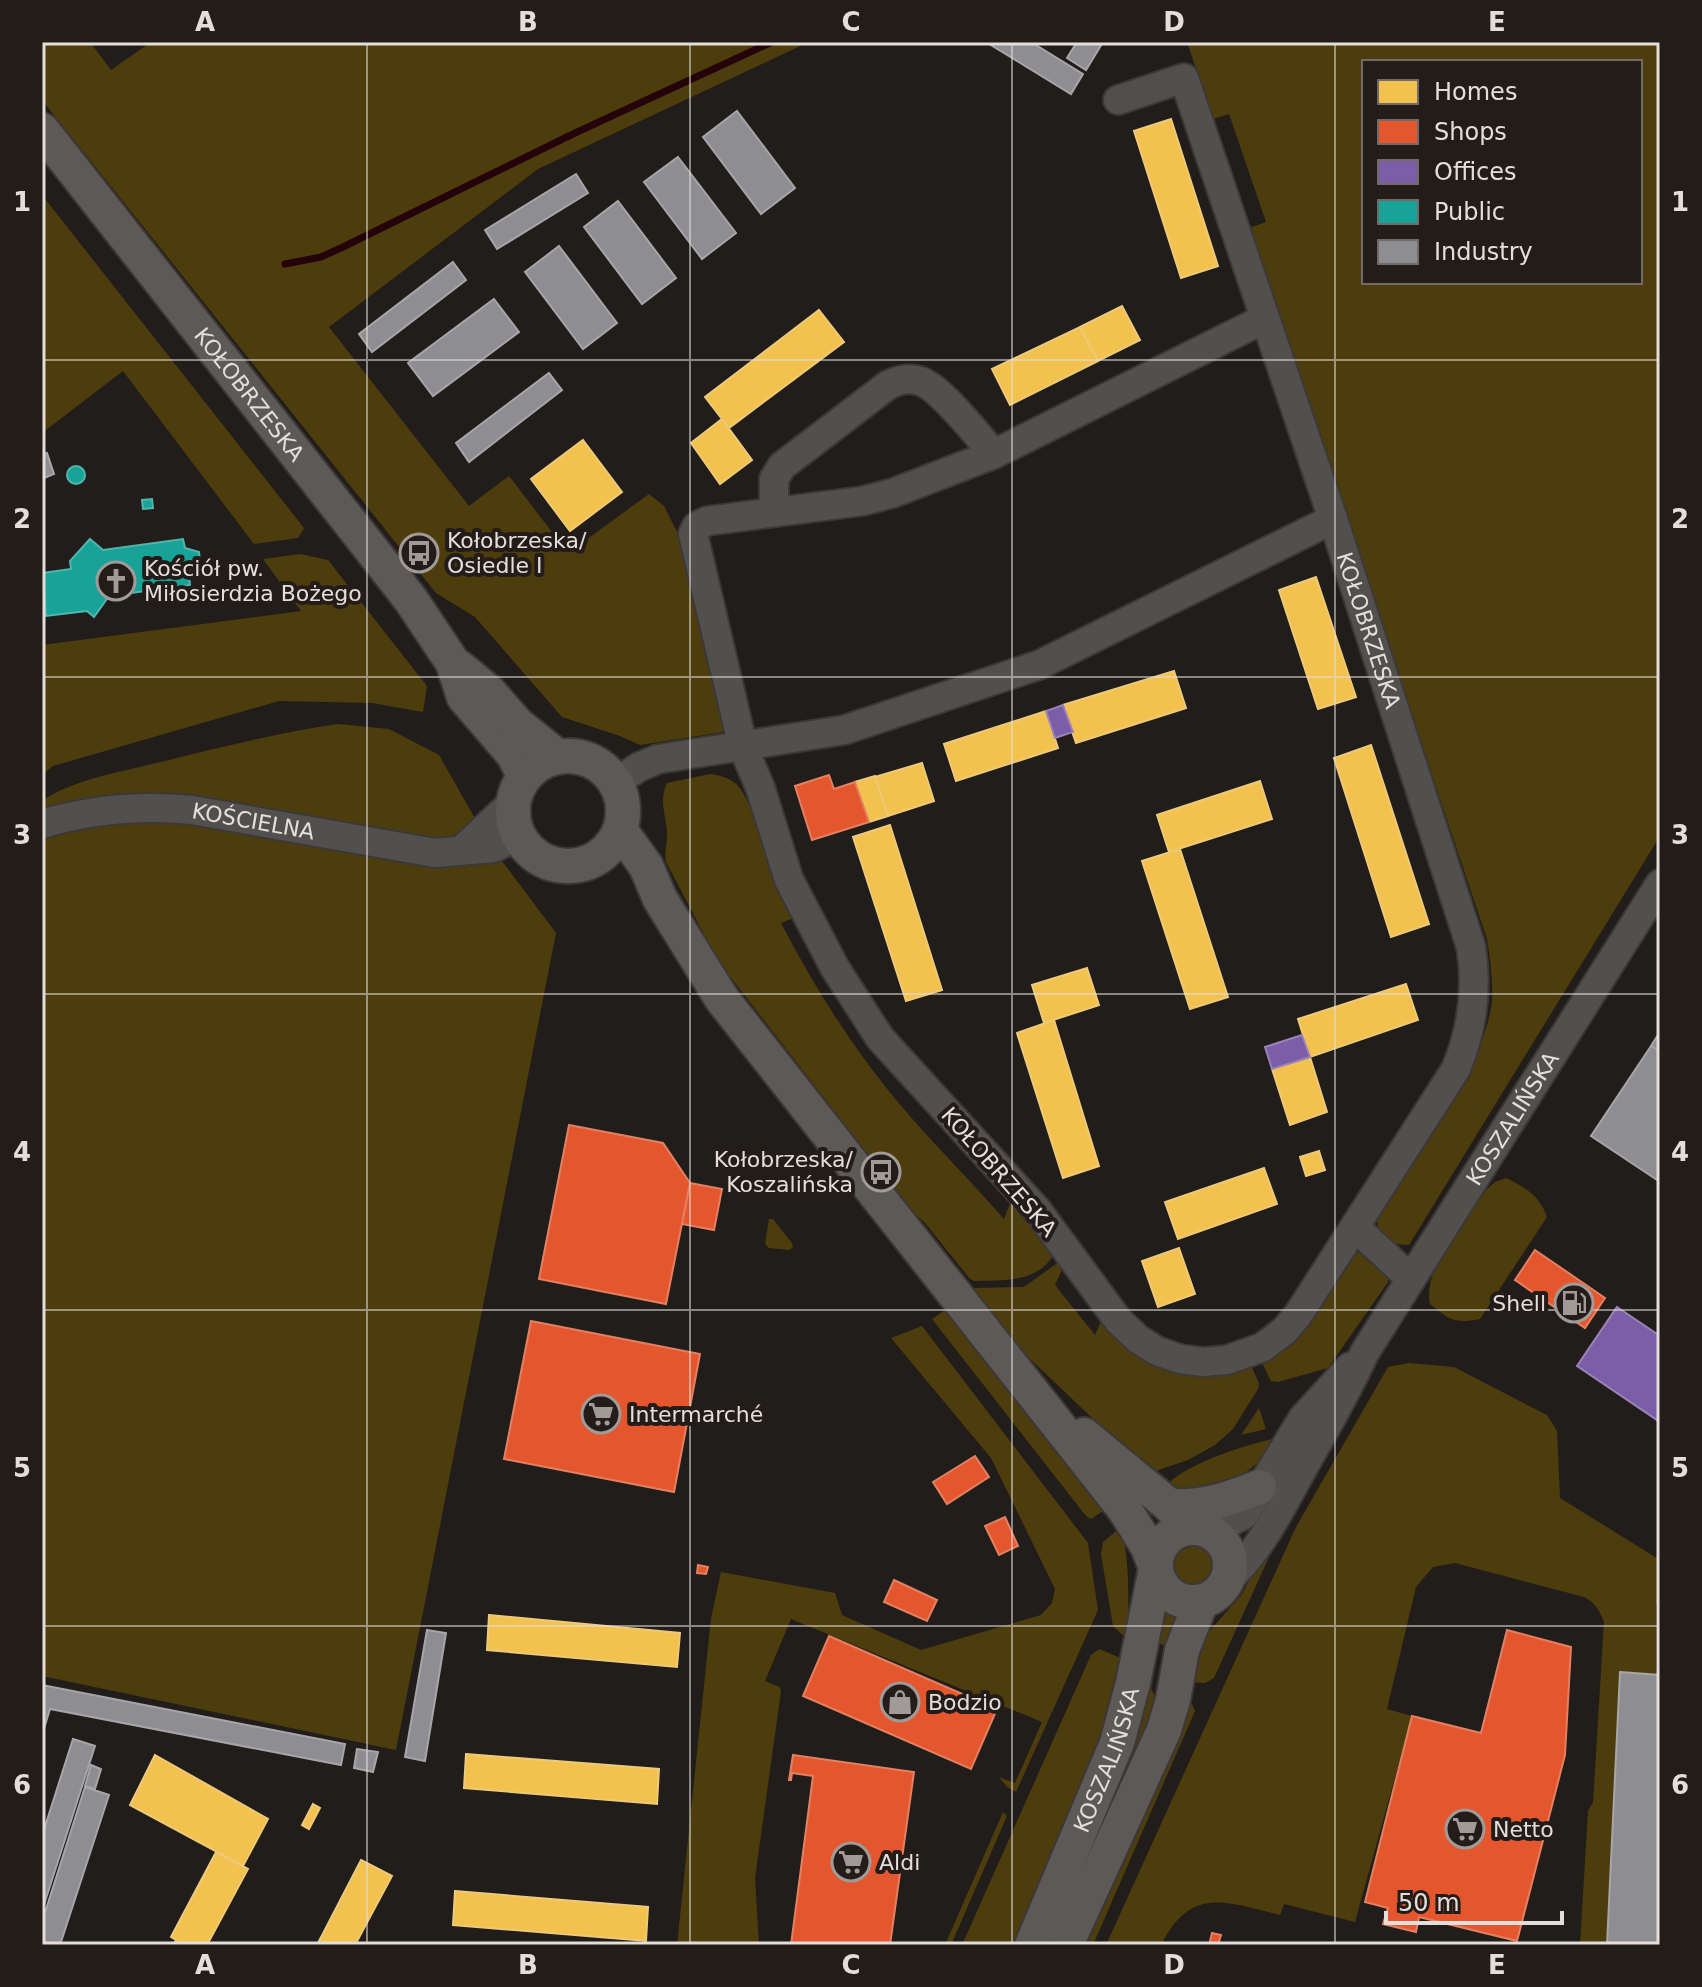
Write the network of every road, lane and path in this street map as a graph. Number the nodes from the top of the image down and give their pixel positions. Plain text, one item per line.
1 (1118, 100) dead end
2 (42, 130) edge
3 (1264, 319) junction
4 (994, 454) junction
5 (774, 512) junction
6 (1333, 519) junction
7 (453, 663) junction
8 (743, 747) junction
9 (558, 757) junction
10 (615, 783) junction
11 (519, 789) junction
12 (42, 824) edge
13 (620, 830) junction
14 (518, 835) junction
15 (463, 849) junction
16 (594, 860) junction
17 (1660, 884) edge
18 (660, 899) junction
19 (1355, 1227) junction
20 (1411, 1279) junction
21 (1365, 1352) junction
22 (1023, 1383) junction
23 (1259, 1487) junction
24 (1190, 1522) junction
25 (1156, 1568) junction
26 (1214, 1592) junction
27 (1032, 1945) edge
28 (1066, 1945) edge

1 - 3 street, KOŁOBRZESKA
2 - 7 main road, KOŁOBRZESKA
3 - 4 street, KOŁOBRZESKA
3 - 6 street, KOŁOBRZESKA
4 - 5 street, KOŁOBRZESKA
4 - 5 street
5 - 8 street, KOŁOBRZESKA
6 - 8 street
6 - 19 street, KOŁOBRZESKA
7 - 9 main road, KOŁOBRZESKA
7 - 11 main road, KOŁOBRZESKA
8 - 10 street
8 - 19 street, KOŁOBRZESKA
9 - 10 main road
9 - 11 main road
10 - 13 main road
11 - 14 main road
11 - 15 street
12 - 15 street, KOŚCIELNA
13 - 16 main road
13 - 18 main road
14 - 15 street, KOŚCIELNA
14 - 16 main road
16 - 18 main road
17 - 20 street, KOSZALIŃSKA
18 - 22 main road
19 - 20 street
20 - 21 street, KOSZALIŃSKA
21 - 23 street, KOSZALIŃSKA
21 - 26 street, KOSZALIŃSKA
22 - 24 main road
22 - 25 main road
23 - 24 main road
23 - 24 street, KOSZALIŃSKA
24 - 25 main road
24 - 26 main road
25 - 26 main road
25 - 27 main road, KOSZALIŃSKA
26 - 28 main road, KOSZALIŃSKA

